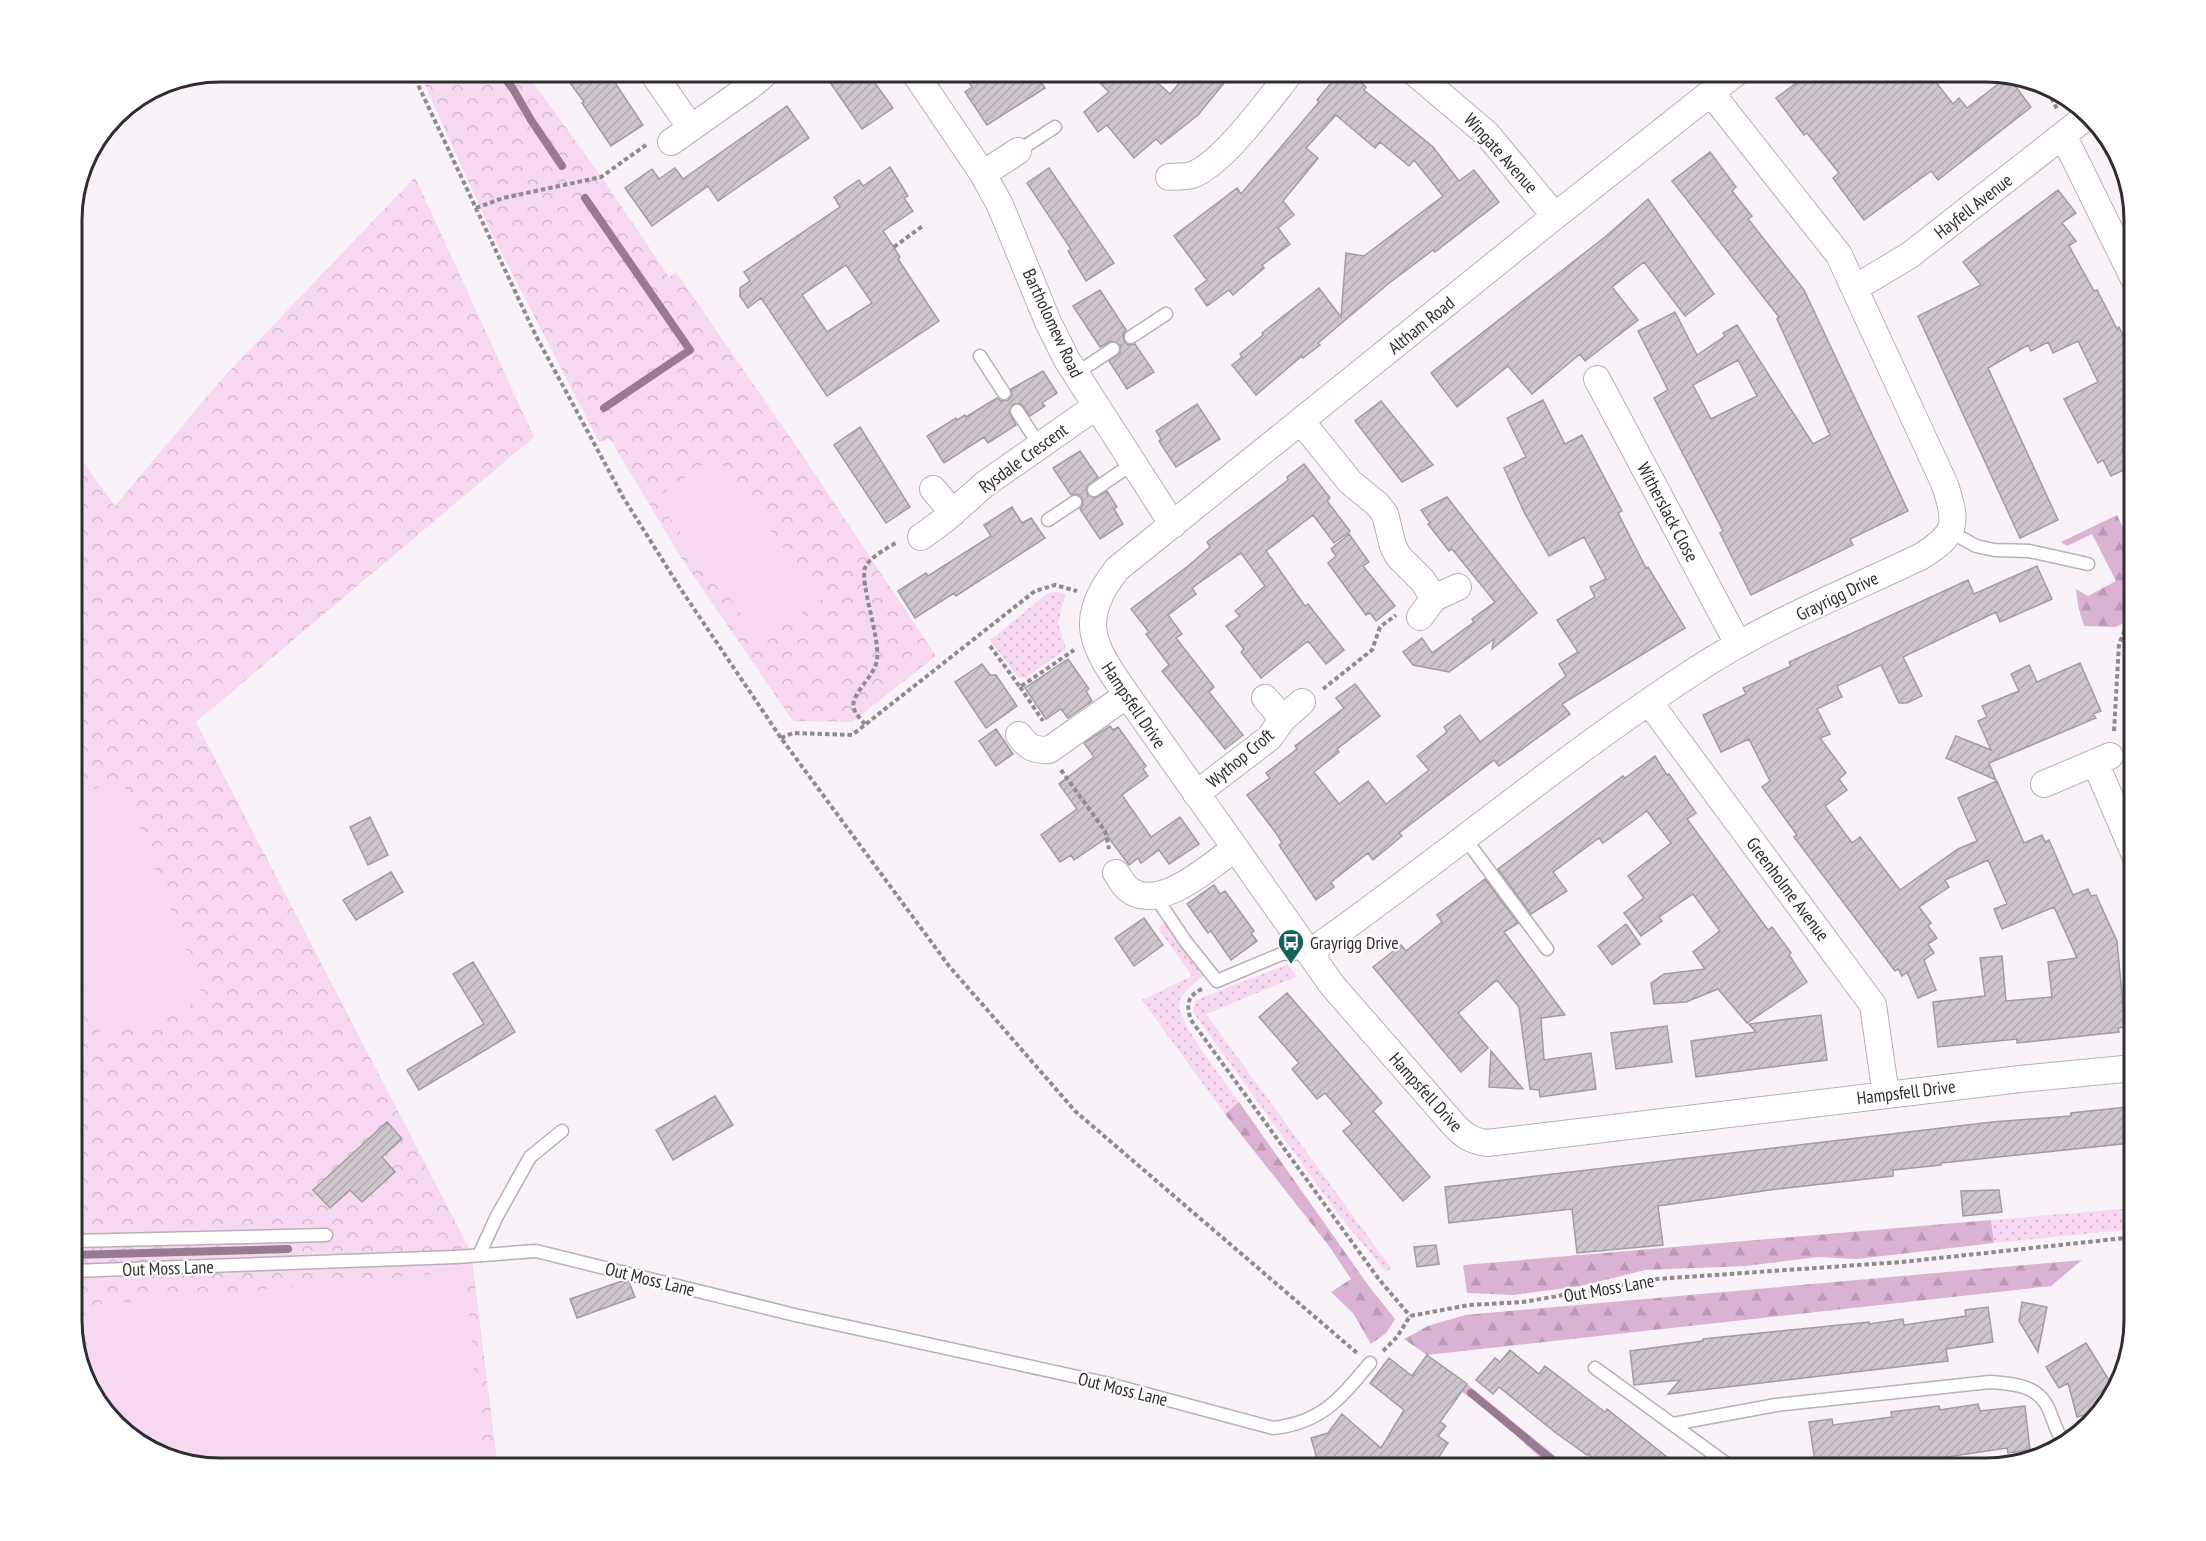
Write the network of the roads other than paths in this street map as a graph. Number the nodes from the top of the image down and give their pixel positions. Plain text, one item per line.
1 (660, 83) edge
2 (754, 83) edge
3 (921, 83) edge
4 (1282, 83) edge
5 (1427, 83) edge
6 (1723, 83) edge
7 (1711, 93) junction
8 (2081, 121) edge
9 (1055, 127) dead end
10 (692, 128) junction
11 (2063, 135) junction
12 (671, 142) road end
13 (1018, 151) joint
14 (983, 174) junction
15 (1169, 177) dead end
16 (1555, 216) junction
17 (2124, 259) edge
18 (1856, 288) junction
19 (1166, 314) dead end
20 (1131, 337) dead end
21 (1113, 349) dead end
22 (980, 356) dead end
23 (1075, 374) junction
24 (1598, 379) dead end
25 (1004, 393) dead end
26 (1095, 407) junction
27 (1017, 411) dead end
28 (1301, 421) junction
29 (1040, 446) junction
30 (1132, 464) junction
31 (933, 489) dead end
32 (1094, 490) dead end
33 (1075, 502) dead end
34 (953, 513) junction
35 (1048, 520) dead end
36 (1173, 525) junction
37 (1952, 531) junction
38 (921, 537) road end
39 (2088, 564) dead end
40 (1458, 587) dead end
41 (1102, 590) joint
42 (1738, 644) junction
43 (1127, 695) junction
44 (1264, 698) dead end
45 (1302, 702) road end
46 (1649, 702) junction
47 (1283, 719) junction
48 (1019, 735) dead end
49 (2044, 784) dead end
50 (1196, 794) junction
51 (2124, 815) edge
52 (1464, 837) junction
53 (1234, 849) junction
54 (1116, 873) road end
55 (1155, 896) junction
56 (1547, 949) dead end
57 (1309, 953) junction
58 (2124, 1069) edge
59 (1886, 1095) junction
60 (562, 1131) dead end
61 (326, 1235) dead end
62 (83, 1241) edge
63 (479, 1256) junction
64 (83, 1271) edge
65 (1370, 1363) road end
66 (1595, 1368) dead end
67 (1673, 1424) junction
68 (2059, 1437) edge
69 (1719, 1458) edge

1 - 10 street
2 - 10 street
3 - 14 street, Bartholomew Road
4 - 15 street
5 - 16 street, Wingate Avenue
6 - 7 street, Altham Road
7 - 16 street, Altham Road
7 - 18 street
8 - 11 street, Hayfell Avenue
9 - 13 lane
10 - 12 street
11 - 17 street
11 - 18 street, Hayfell Avenue
13 - 14 street
14 - 23 street, Bartholomew Road
16 - 28 street, Altham Road
18 - 37 street
19 - 20 lane
21 - 23 lane
22 - 25 lane
23 - 26 street, Bartholomew Road
24 - 42 street, Witherslack Close
26 - 29 street, Rysdale Crescent
26 - 30 street, Bartholomew Road
27 - 29 lane
28 - 36 street, Altham Road
28 - 40 street
29 - 34 street, Rysdale Crescent
30 - 32 lane
30 - 36 street, Bartholomew Road
31 - 34 street
33 - 35 lane
34 - 38 street, Rysdale Crescent
36 - 41 street, Altham Road
37 - 39 lane
37 - 42 street, Grayrigg Drive
41 - 43 street, Hampsfell Drive
42 - 46 street, Grayrigg Drive
43 - 48 street
43 - 50 street, Hampsfell Drive
44 - 47 street, Wythop Croft
45 - 47 street, Wythop Croft
46 - 52 street, Grayrigg Drive
46 - 59 street, Greenholme Avenue
47 - 50 street, Wythop Croft
49 - 51 street
50 - 53 street, Hampsfell Drive
52 - 56 lane
52 - 57 street, Grayrigg Drive
53 - 55 street
53 - 57 street, Hampsfell Drive
54 - 55 street
55 - 57 lane
57 - 59 street, Hampsfell Drive
58 - 59 street, Hampsfell Drive
60 - 63 lane
61 - 62 lane
63 - 64 lane, Out Moss Lane
63 - 65 lane, Out Moss Lane
66 - 67 lane
67 - 68 lane
67 - 69 lane

